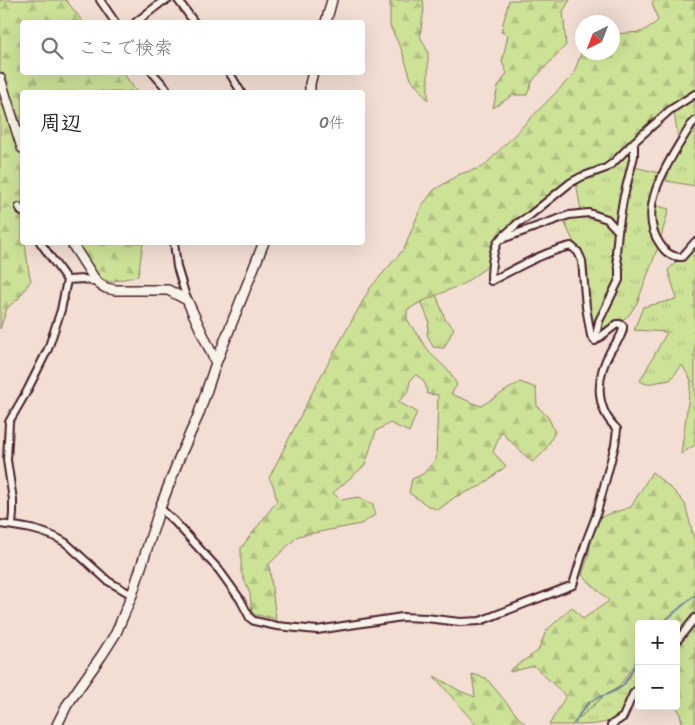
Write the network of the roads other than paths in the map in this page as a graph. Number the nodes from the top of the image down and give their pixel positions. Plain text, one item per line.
1 (100, 0) edge
2 (168, 0) edge
3 (178, 0) edge
4 (332, 0) edge
5 (114, 20) edge
6 (139, 20) edge
7 (193, 20) edge
8 (327, 20) edge
9 (155, 75) edge
10 (231, 75) edge
11 (312, 75) edge
12 (0, 78) edge
13 (167, 90) edge
14 (240, 90) edge
15 (310, 90) edge
16 (695, 94) edge
17 (695, 121) edge
18 (20, 142) edge
19 (634, 142) junction
20 (618, 231) junction
21 (498, 241) junction
22 (695, 242) edge
23 (42, 245) edge
24 (73, 245) edge
25 (174, 245) edge
26 (263, 245) edge
27 (67, 280) junction
28 (99, 284) junction
29 (187, 300) junction
30 (595, 341) junction
31 (216, 363) junction
32 (160, 508) junction
33 (0, 524) edge
34 (12, 525) junction
35 (132, 595) junction
36 (695, 618) edge
37 (680, 637) edge
38 (635, 692) edge
39 (58, 725) edge
40 (611, 725) edge

1 - 5 street
2 - 6 street
3 - 7 street
4 - 8 street
9 - 13 street
10 - 14 street
11 - 15 street
12 - 18 street
16 - 19 street
17 - 22 street
19 - 20 street
19 - 21 street
20 - 21 street
20 - 30 street
21 - 30 street
23 - 27 street
24 - 28 street
25 - 29 street
26 - 31 street
27 - 28 street
27 - 34 street
28 - 29 street
29 - 31 street
30 - 32 street
31 - 32 street
32 - 35 street
33 - 34 street
34 - 35 street
35 - 39 street
36 - 37 street
38 - 40 street

